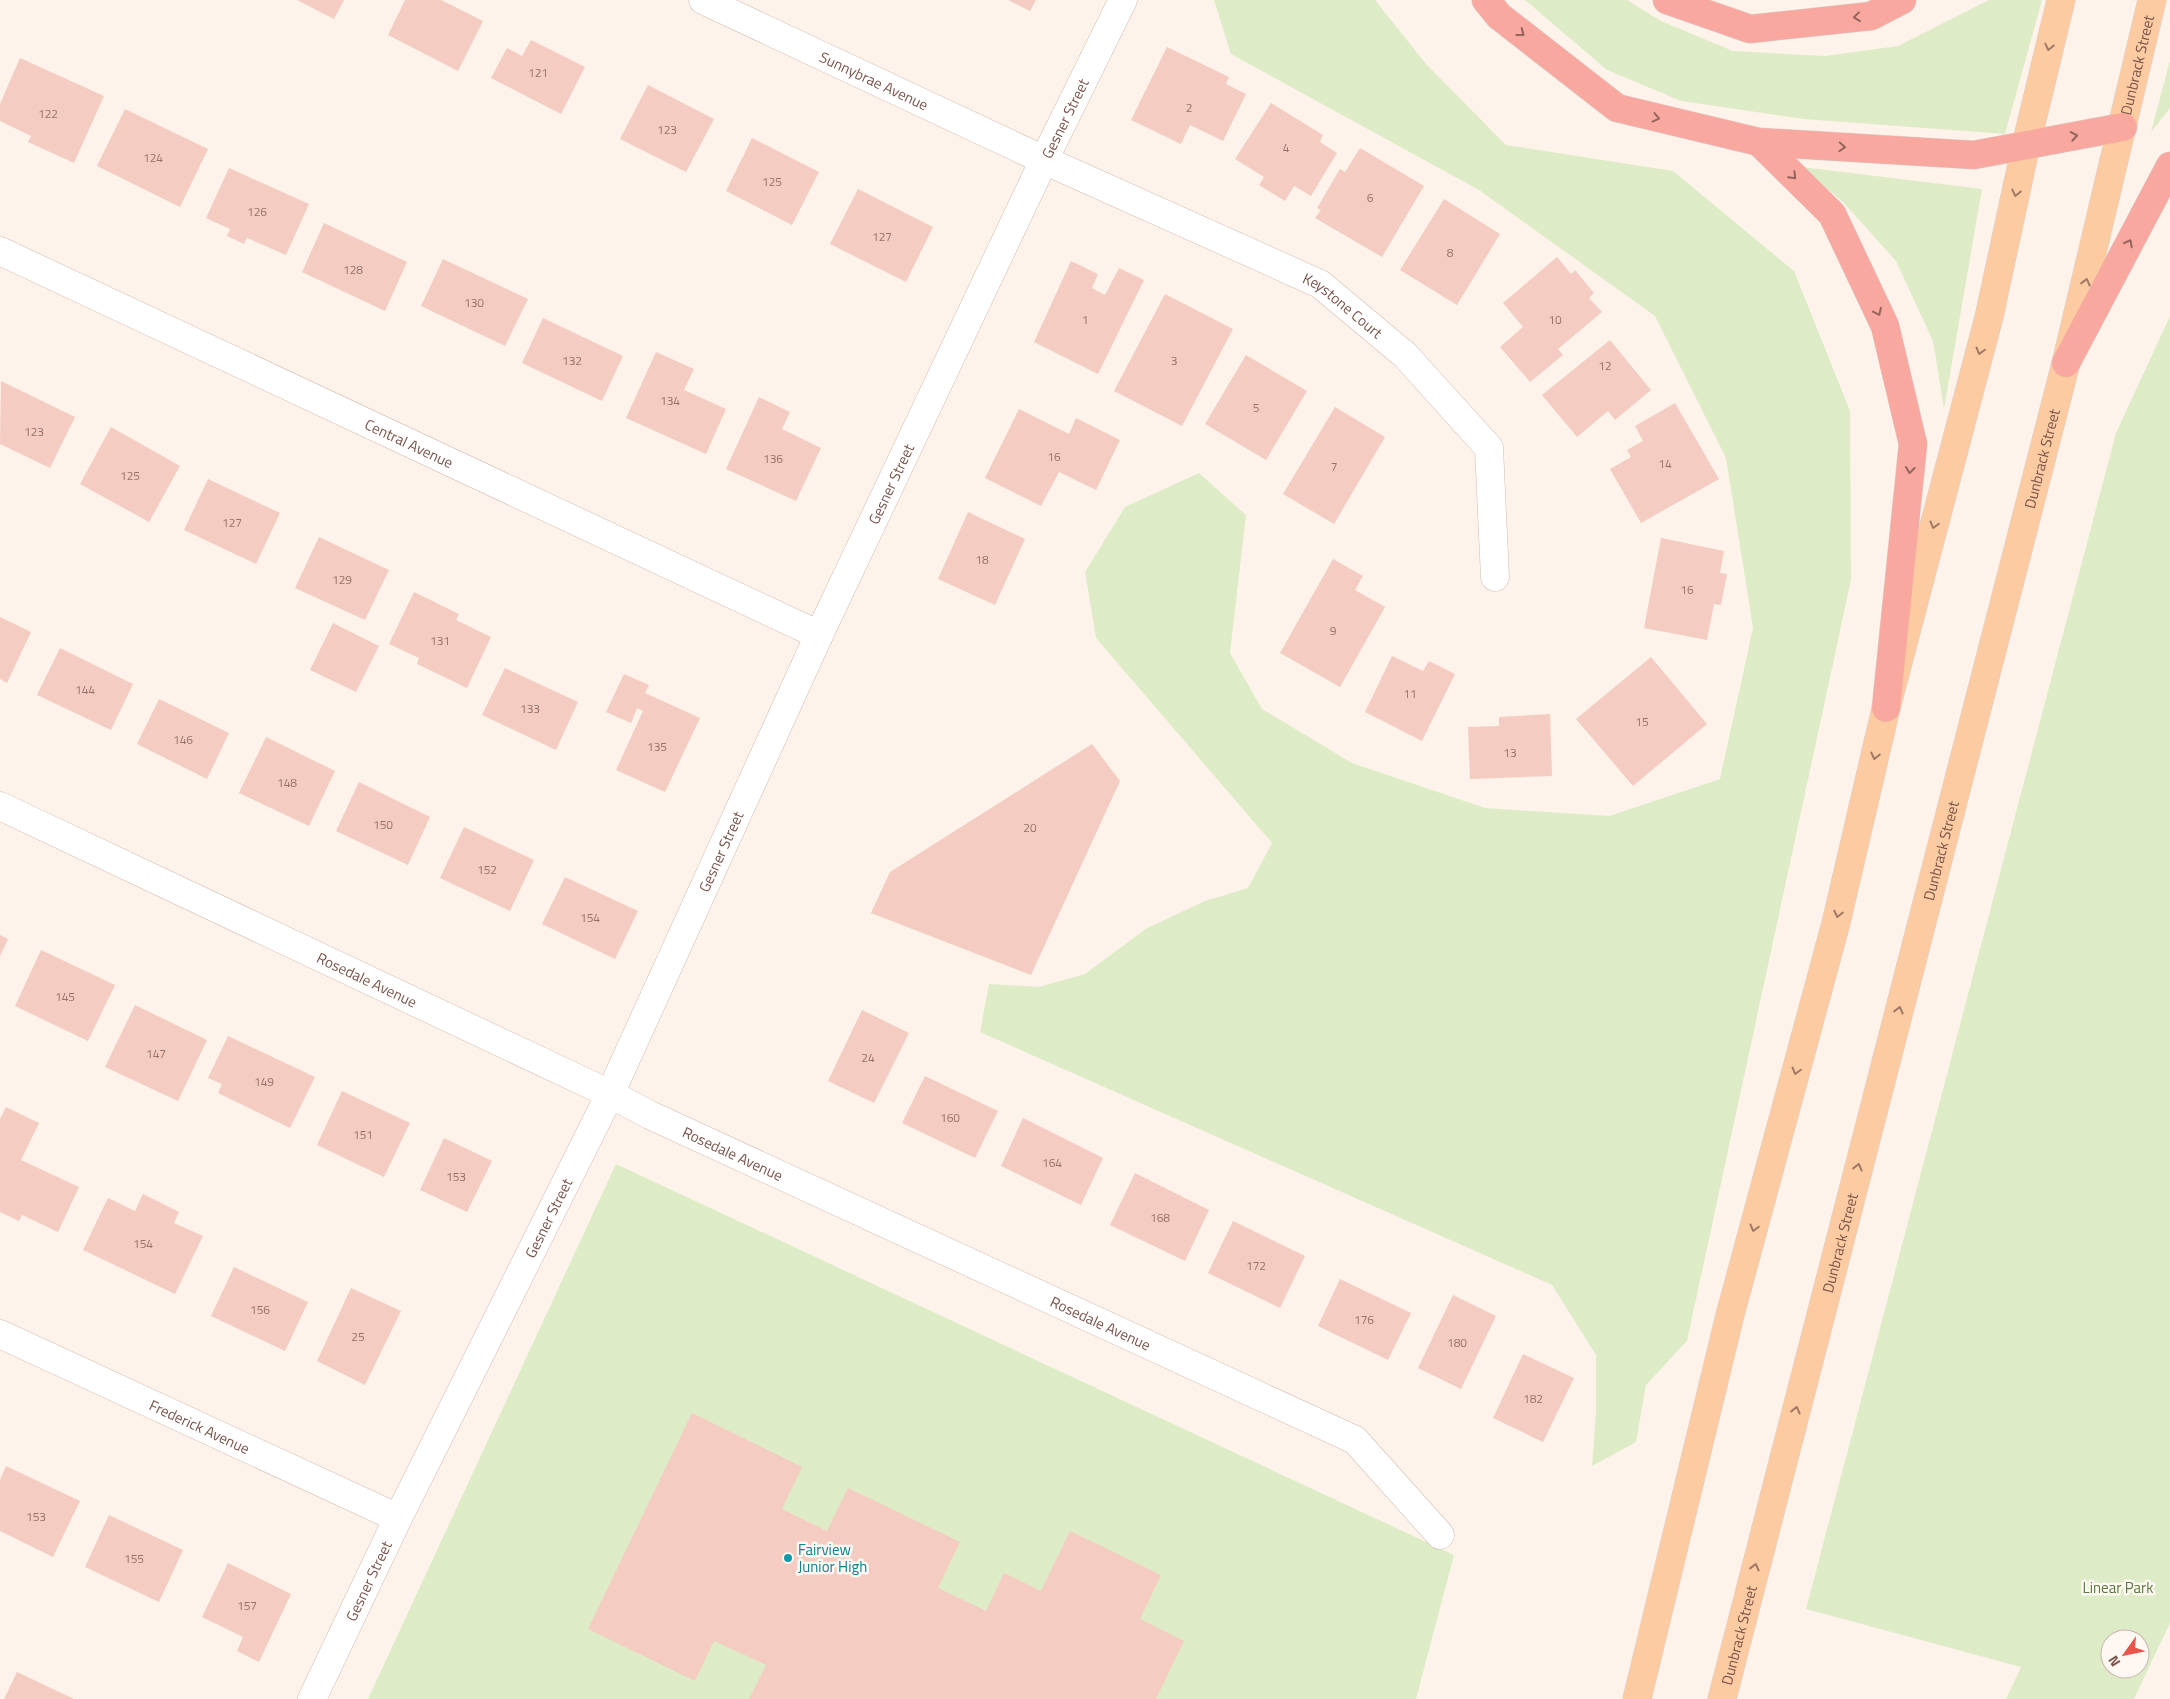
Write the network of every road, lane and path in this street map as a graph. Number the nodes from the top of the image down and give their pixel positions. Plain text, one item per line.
1 (702, 0) edge
2 (1123, 0) edge
3 (1486, 0) edge
4 (1667, 0) edge
5 (1902, 0) edge
6 (2061, 0) edge
7 (2152, 0) edge
8 (2123, 127) junction
9 (1759, 142) junction
10 (2026, 145) junction
11 (1044, 160) junction
12 (2170, 166) edge
13 (0, 251) edge
14 (2066, 363) junction
15 (1495, 577) dead end
16 (818, 635) junction
17 (1886, 708) junction
18 (0, 806) edge
19 (610, 1094) junction
20 (0, 1334) edge
21 (398, 1518) junction
22 (1440, 1535) dead end
23 (312, 1699) edge
24 (1637, 1699) edge
25 (1722, 1699) edge

1 - 11 street, Sunnybrae Avenue
2 - 11 street, Gesner Street
3 -> 9 highway
5 -> 4 highway
6 -> 10 main road
7 - 8 main road, Dunbrack Street
10 -> 8 highway
14 -> 8 main road, Dunbrack Street
9 -> 10 highway
9 -> 17 highway
10 -> 17 main road
11 - 15 street, Keystone Court
11 - 16 street, Gesner Street
14 -> 12 highway
13 - 16 street, Central Avenue
25 -> 14 main road, Dunbrack Street
16 - 19 street, Gesner Street
17 -> 24 main road
18 - 19 street, Rosedale Avenue
19 - 21 street, Gesner Street
19 - 22 street, Rosedale Avenue
20 - 21 street, Frederick Avenue
21 - 23 street, Gesner Street

